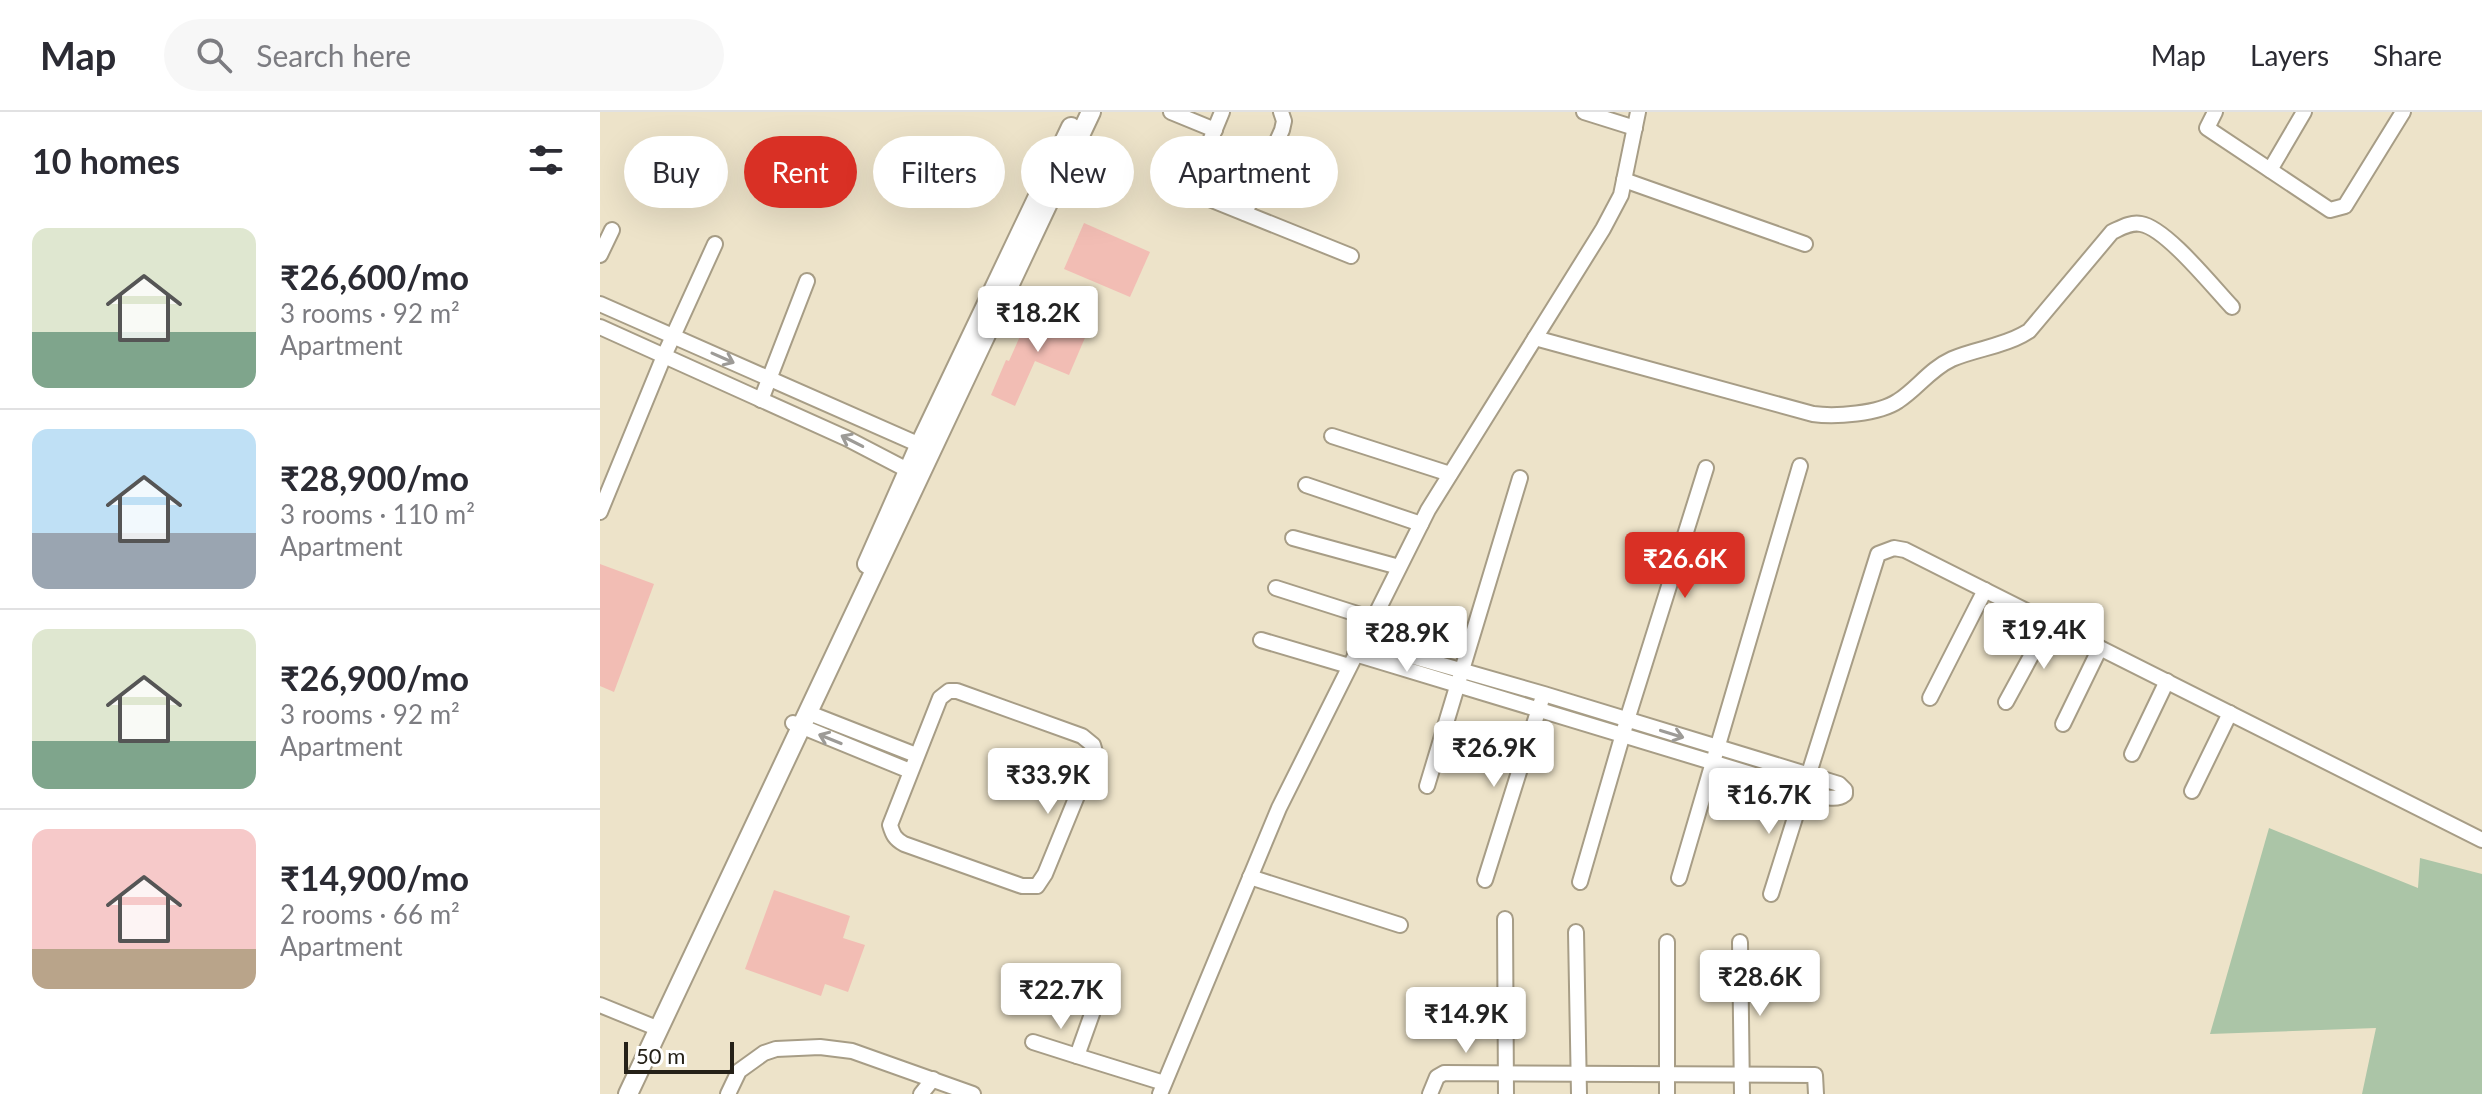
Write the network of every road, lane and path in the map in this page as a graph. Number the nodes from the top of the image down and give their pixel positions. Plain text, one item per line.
1 (1079, 112) edge
2 (1091, 112) edge
3 (1171, 112) edge
4 (1222, 112) edge
5 (1281, 112) edge
6 (1584, 112) edge
7 (1638, 112) edge
8 (2215, 112) edge
9 (2304, 112) edge
10 (2403, 112) edge
11 (1635, 128) junction
12 (1215, 130) junction
13 (2270, 170) junction
14 (1624, 180) junction
15 (1245, 213) junction
16 (612, 230) dead end
17 (715, 244) dead end
18 (1805, 244) dead end
19 (600, 255) edge
20 (1351, 256) dead end
21 (807, 281) dead end
22 (600, 304) edge
23 (2232, 307) dead end
24 (600, 327) edge
25 (672, 336) junction
26 (1535, 338) junction
27 (664, 356) junction
28 (770, 379) junction
29 (761, 400) junction
30 (1332, 436) dead end
31 (926, 448) junction
32 (1800, 466) dead end
33 (1706, 468) dead end
34 (914, 474) junction
35 (1450, 474) junction
36 (1520, 478) dead end
37 (1306, 485) dead end
38 (600, 512) edge
39 (1421, 524) junction
40 (1293, 538) dead end
41 (1399, 567) junction
42 (1276, 588) dead end
43 (1985, 590) junction
44 (1373, 619) junction
45 (2049, 623) junction
46 (1261, 640) dead end
47 (1362, 640) junction
48 (2100, 648) junction
49 (1352, 660) junction
50 (1463, 670) junction
51 (2167, 681) junction
52 (1458, 685) junction
53 (1544, 694) junction
54 (1930, 698) dead end
55 (2006, 702) dead end
56 (1539, 709) junction
57 (2230, 713) junction
58 (801, 721) junction
59 (2063, 724) dead end
60 (1625, 727) junction
61 (866, 734) junction
62 (860, 751) junction
63 (2132, 754) dead end
64 (916, 755) junction
65 (1715, 755) junction
66 (910, 771) junction
67 (1806, 783) junction
68 (1427, 786) dead end
69 (2192, 791) dead end
70 (2482, 840) edge
71 (1250, 877) junction
72 (1679, 878) dead end
73 (1485, 880) dead end
74 (1580, 882) dead end
75 (1771, 894) dead end
76 (1505, 919) dead end
77 (1400, 925) dead end
78 (1576, 932) dead end
79 (1667, 942) dead end
80 (1740, 942) dead end
81 (600, 1005) edge
82 (1092, 1014) dead end
83 (654, 1027) junction
84 (1033, 1042) dead end
85 (1077, 1056) junction
86 (1444, 1073) junction
87 (1506, 1075) junction
88 (1579, 1075) junction
89 (1667, 1076) junction
90 (1742, 1076) junction
91 (933, 1079) junction
92 (1162, 1089) edge
93 (616, 1094) edge
94 (628, 1094) edge
95 (728, 1094) edge
96 (921, 1094) edge
97 (973, 1094) edge
98 (1430, 1094) edge
99 (1440, 1094) edge
100 (1506, 1094) edge
101 (1579, 1094) edge
102 (1667, 1094) edge
103 (1742, 1094) edge
104 (1816, 1094) edge

1 - 31 main road
2 - 31 main road
3 - 12 street
4 - 12 street
5 - 15 street
6 - 11 street
7 - 11 street
8 - 13 street
9 - 13 street
10 - 13 street
11 - 14 street
12 - 15 street
14 - 18 street
14 - 26 street
15 - 20 street
16 - 19 street
17 - 25 street
21 - 28 street
22 - 25 street
23 - 26 street
24 - 27 street
25 - 27 street
25 -> 28 street
26 - 35 street
27 - 29 street
27 - 38 street
28 - 29 street
28 - 31 street
34 -> 29 street
30 - 35 street
31 - 34 main road
32 - 65 street
33 - 60 street
34 - 58 main road
35 - 39 street
36 - 50 street
37 - 39 street
39 - 41 street
40 - 41 street
41 - 44 street
42 - 44 street
43 - 45 street
43 - 54 street
43 - 67 street
44 - 47 street
45 - 48 street
45 - 55 street
46 - 49 street
47 - 49 street
47 - 50 street
48 - 51 street
48 - 59 street
49 - 52 street
49 - 71 street
50 - 52 street
50 - 53 street
51 - 57 street
51 - 63 street
52 - 56 street
52 - 68 street
53 - 56 street
53 - 60 street
56 - 60 street
56 - 73 street
57 - 69 street
57 - 70 street
58 - 61 street
62 -> 58 street
58 - 83 main road
60 - 65 street
60 - 74 street
61 - 62 street
61 - 64 street
62 - 66 street
64 - 66 street
64 - 66 street
65 - 67 street
65 - 72 street
67 - 75 street
71 - 77 street
71 - 92 street
76 - 87 street
78 - 88 street
79 - 89 street
80 - 90 street
81 - 83 street
82 - 85 street
83 - 93 main road
83 - 94 main road
84 - 85 street
85 - 92 street
86 - 87 street
86 - 98 street
86 - 99 street
87 - 88 street
87 - 100 street
88 - 89 street
88 - 101 street
89 - 90 street
89 - 102 street
90 - 103 street
90 - 104 street
91 - 95 street
91 - 96 street
91 - 97 street

